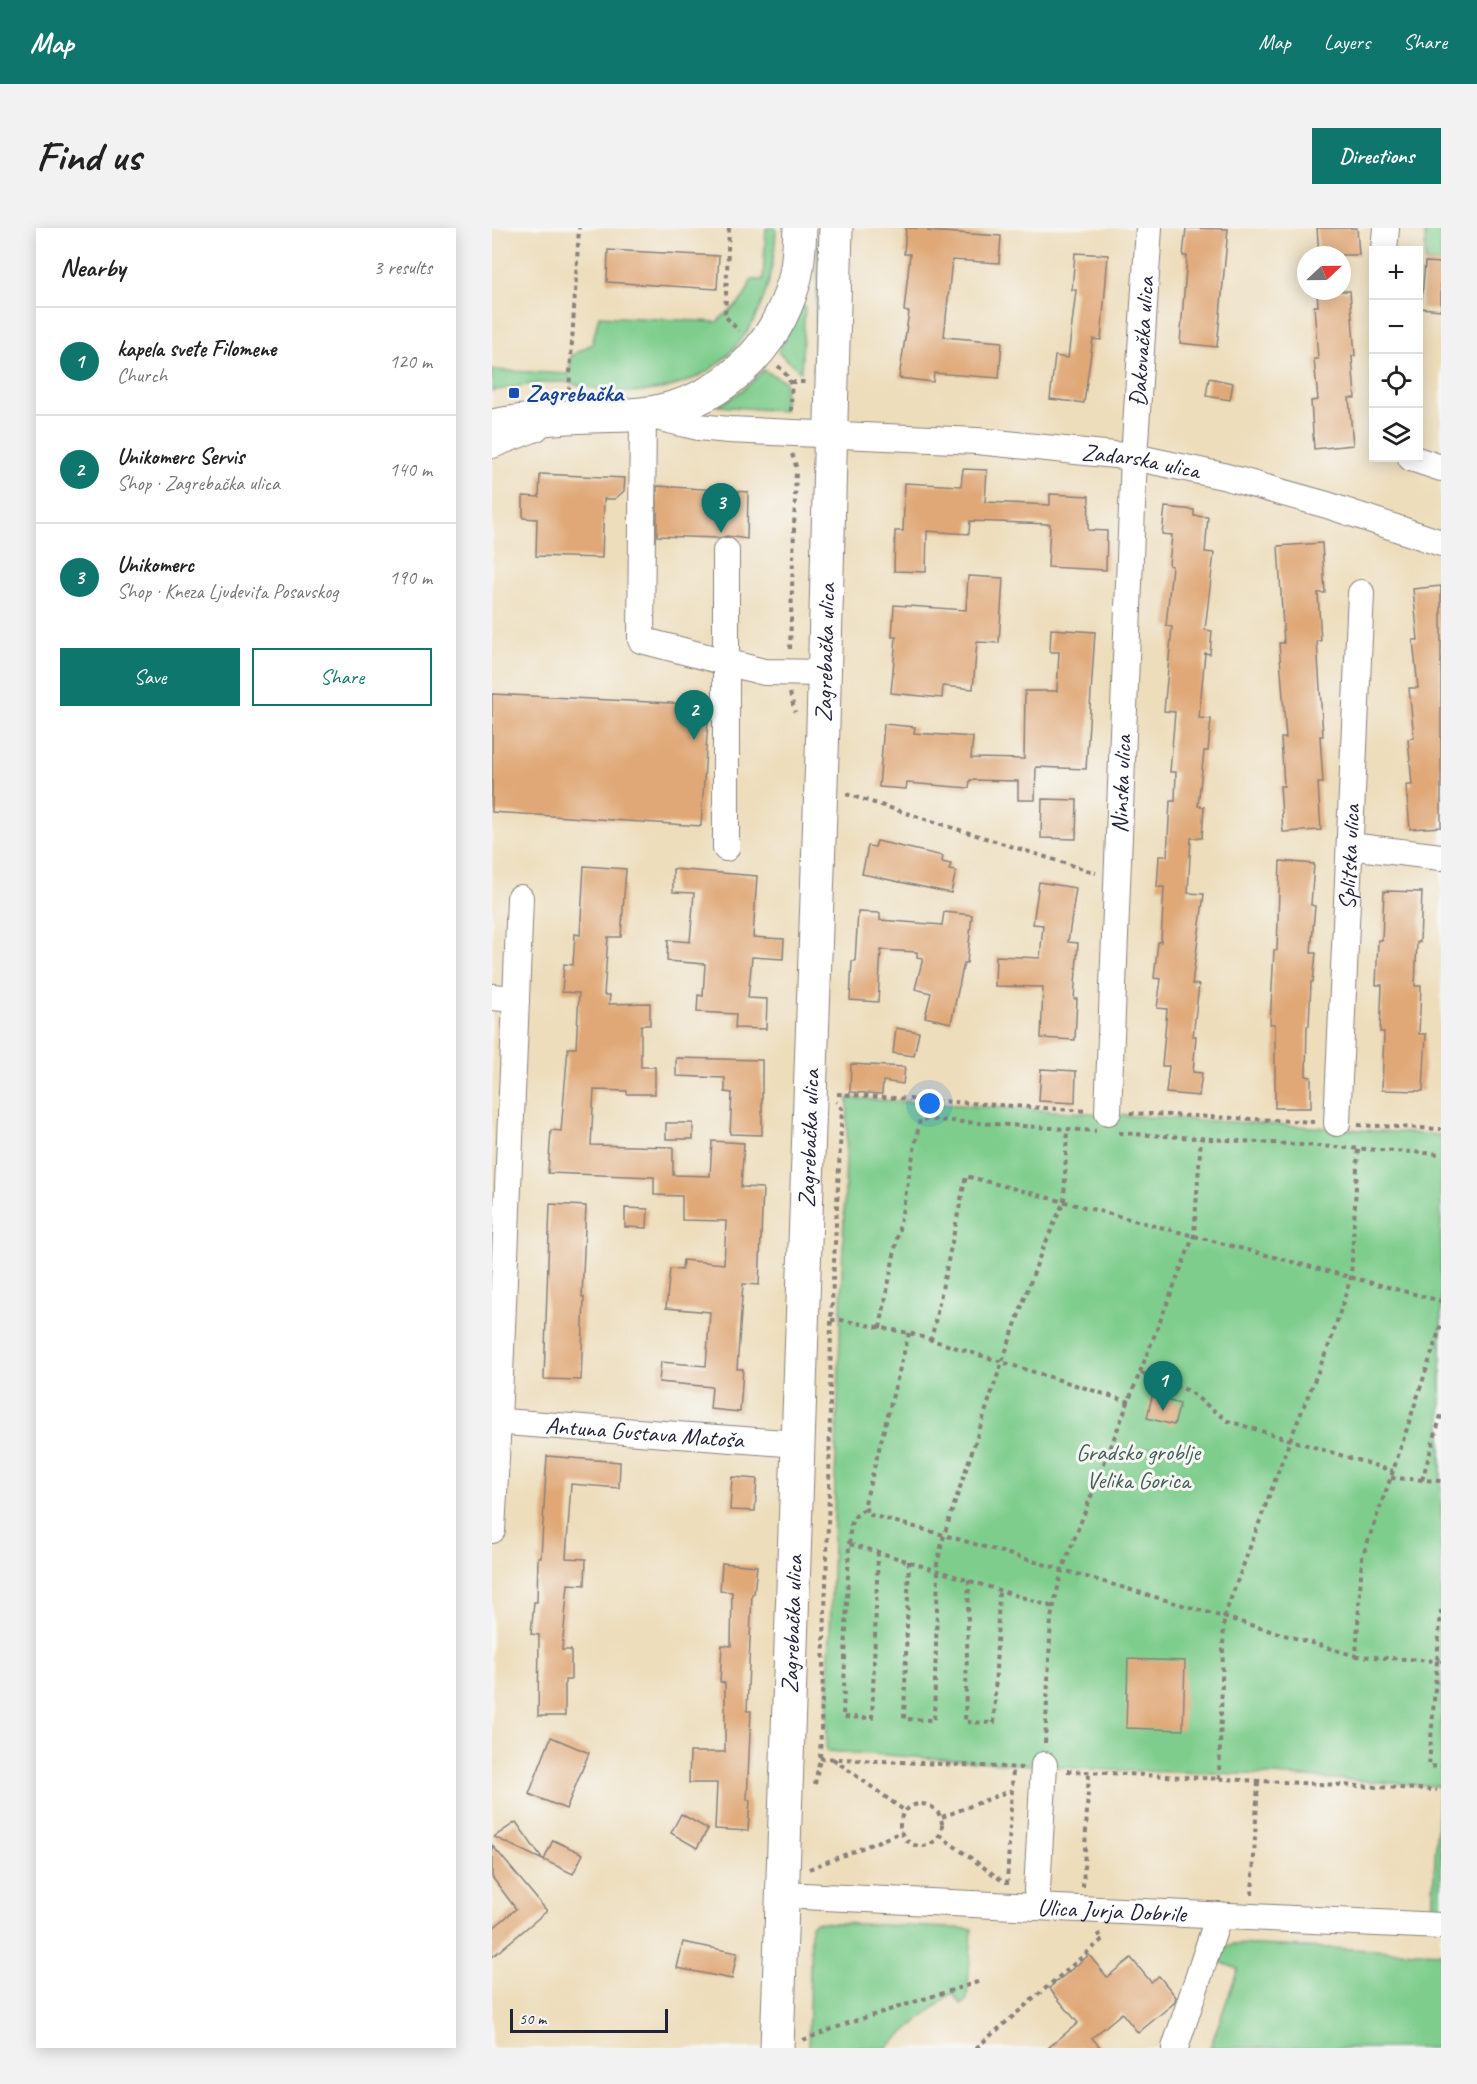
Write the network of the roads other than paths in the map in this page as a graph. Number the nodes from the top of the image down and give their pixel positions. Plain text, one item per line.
1 (800, 228) edge
2 (813, 228) edge
3 (836, 228) edge
4 (1149, 228) edge
5 (1386, 228) edge
6 (1384, 246) edge
7 (643, 414) junction
8 (493, 431) edge
9 (830, 434) junction
10 (1134, 457) junction
11 (1423, 462) edge
12 (1441, 468) edge
13 (1441, 543) edge
14 (726, 551) dead end
15 (1361, 593) dead end
16 (726, 662) junction
17 (824, 673) junction
18 (1350, 846) junction
19 (726, 848) dead end
20 (1441, 858) edge
21 (520, 898) dead end
22 (504, 998) edge
23 (1337, 1124) road end
24 (1107, 1125) road end
25 (501, 1137) edge
26 (495, 1421) edge
27 (798, 1444) junction
28 (492, 1530) edge
29 (1044, 1767) road end
30 (1037, 1890) road end
31 (782, 1895) junction
32 (1219, 1915) junction
33 (1441, 1926) edge
34 (790, 2044) edge
35 (1174, 2048) edge

1 - 7 main road
2 - 9 main road
3 - 9 main road, Zagrebačka ulica
4 - 10 street, Đakovačka ulica
5 - 6 street
7 - 8 main road
7 - 9 street, Zadarska ulica
7 - 16 street
9 - 10 street, Zadarska ulica
9 - 17 main road, Zagrebačka ulica
10 - 13 street, Zadarska ulica
10 - 24 street, Ninska ulica
11 - 12 street
14 - 16 street
15 - 18 street, Splitska ulica
16 - 17 street
16 - 19 street
17 - 27 main road, Zagrebačka ulica
18 - 20 street
18 - 23 street, Splitska ulica
21 - 22 street
22 - 25 street
25 - 26 street
26 - 27 street, Antuna Gustava Matoša
26 - 28 street
27 - 31 main road, Zagrebačka ulica
29 - 30 street
31 - 32 street, Ulica Jurja Dobrile
31 - 34 main road, Zagrebačka ulica
32 - 33 street, Ulica Jurja Dobrile
32 - 35 street

